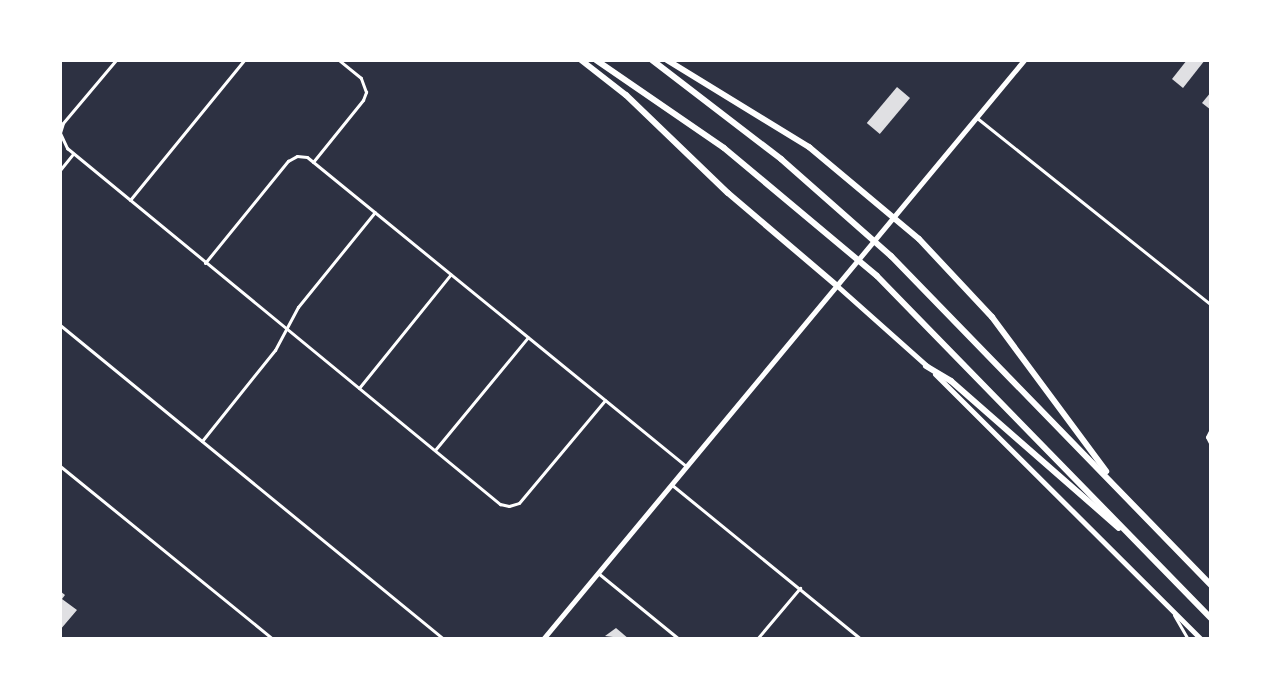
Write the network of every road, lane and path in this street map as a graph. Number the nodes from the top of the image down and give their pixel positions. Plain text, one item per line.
1 (116, 60) edge
2 (244, 60) edge
3 (339, 60) edge
4 (581, 60) edge
5 (596, 60) edge
6 (652, 60) edge
7 (667, 60) edge
8 (1024, 60) edge
9 (977, 117) junction
10 (73, 154) junction
11 (313, 162) junction
12 (60, 170) edge
13 (129, 200) junction
14 (375, 212) junction
15 (892, 216) junction
16 (205, 263) junction
17 (451, 274) junction
18 (835, 284) junction
19 (1211, 305) edge
20 (60, 325) edge
21 (287, 329) junction
22 (528, 337) junction
23 (926, 366) junction
24 (359, 388) junction
25 (605, 400) junction
26 (1211, 429) edge
27 (202, 441) junction
28 (1211, 445) edge
29 (435, 450) junction
30 (685, 465) junction
31 (60, 466) edge
32 (670, 483) junction
33 (1135, 506) junction
34 (1162, 568) junction
35 (597, 573) junction
36 (1211, 585) edge
37 (800, 588) junction
38 (1170, 608) junction
39 (1211, 618) edge
40 (273, 639) edge
41 (444, 639) edge
42 (543, 639) edge
43 (679, 639) edge
44 (757, 639) edge
45 (861, 639) edge
46 (1188, 639) edge
47 (1201, 639) edge

1 - 10 street
2 - 13 street
3 - 11 street
4 - 18 highway
5 - 34 highway
6 - 33 highway
7 - 15 highway
8 - 9 main road
9 - 15 main road
9 - 19 street
10 - 12 street
10 - 13 street
11 - 14 street
11 - 16 street
13 - 16 street
14 - 17 street
14 - 21 street
15 - 18 main road
15 - 33 highway
16 - 21 street
17 - 22 street
17 - 24 street
18 - 23 main road
18 - 30 main road
20 - 27 street
21 - 24 street
21 - 27 street
22 - 25 street
22 - 29 street
23 - 34 highway
23 - 38 main road
24 - 29 street
25 - 29 street
25 - 30 street
26 - 28 street
27 - 41 street
30 - 32 main road
31 - 40 street
32 - 35 main road
32 - 37 street
33 - 36 highway
34 - 39 highway
35 - 42 main road
35 - 43 street
37 - 44 street
37 - 45 street
38 - 46 street
38 - 47 main road

